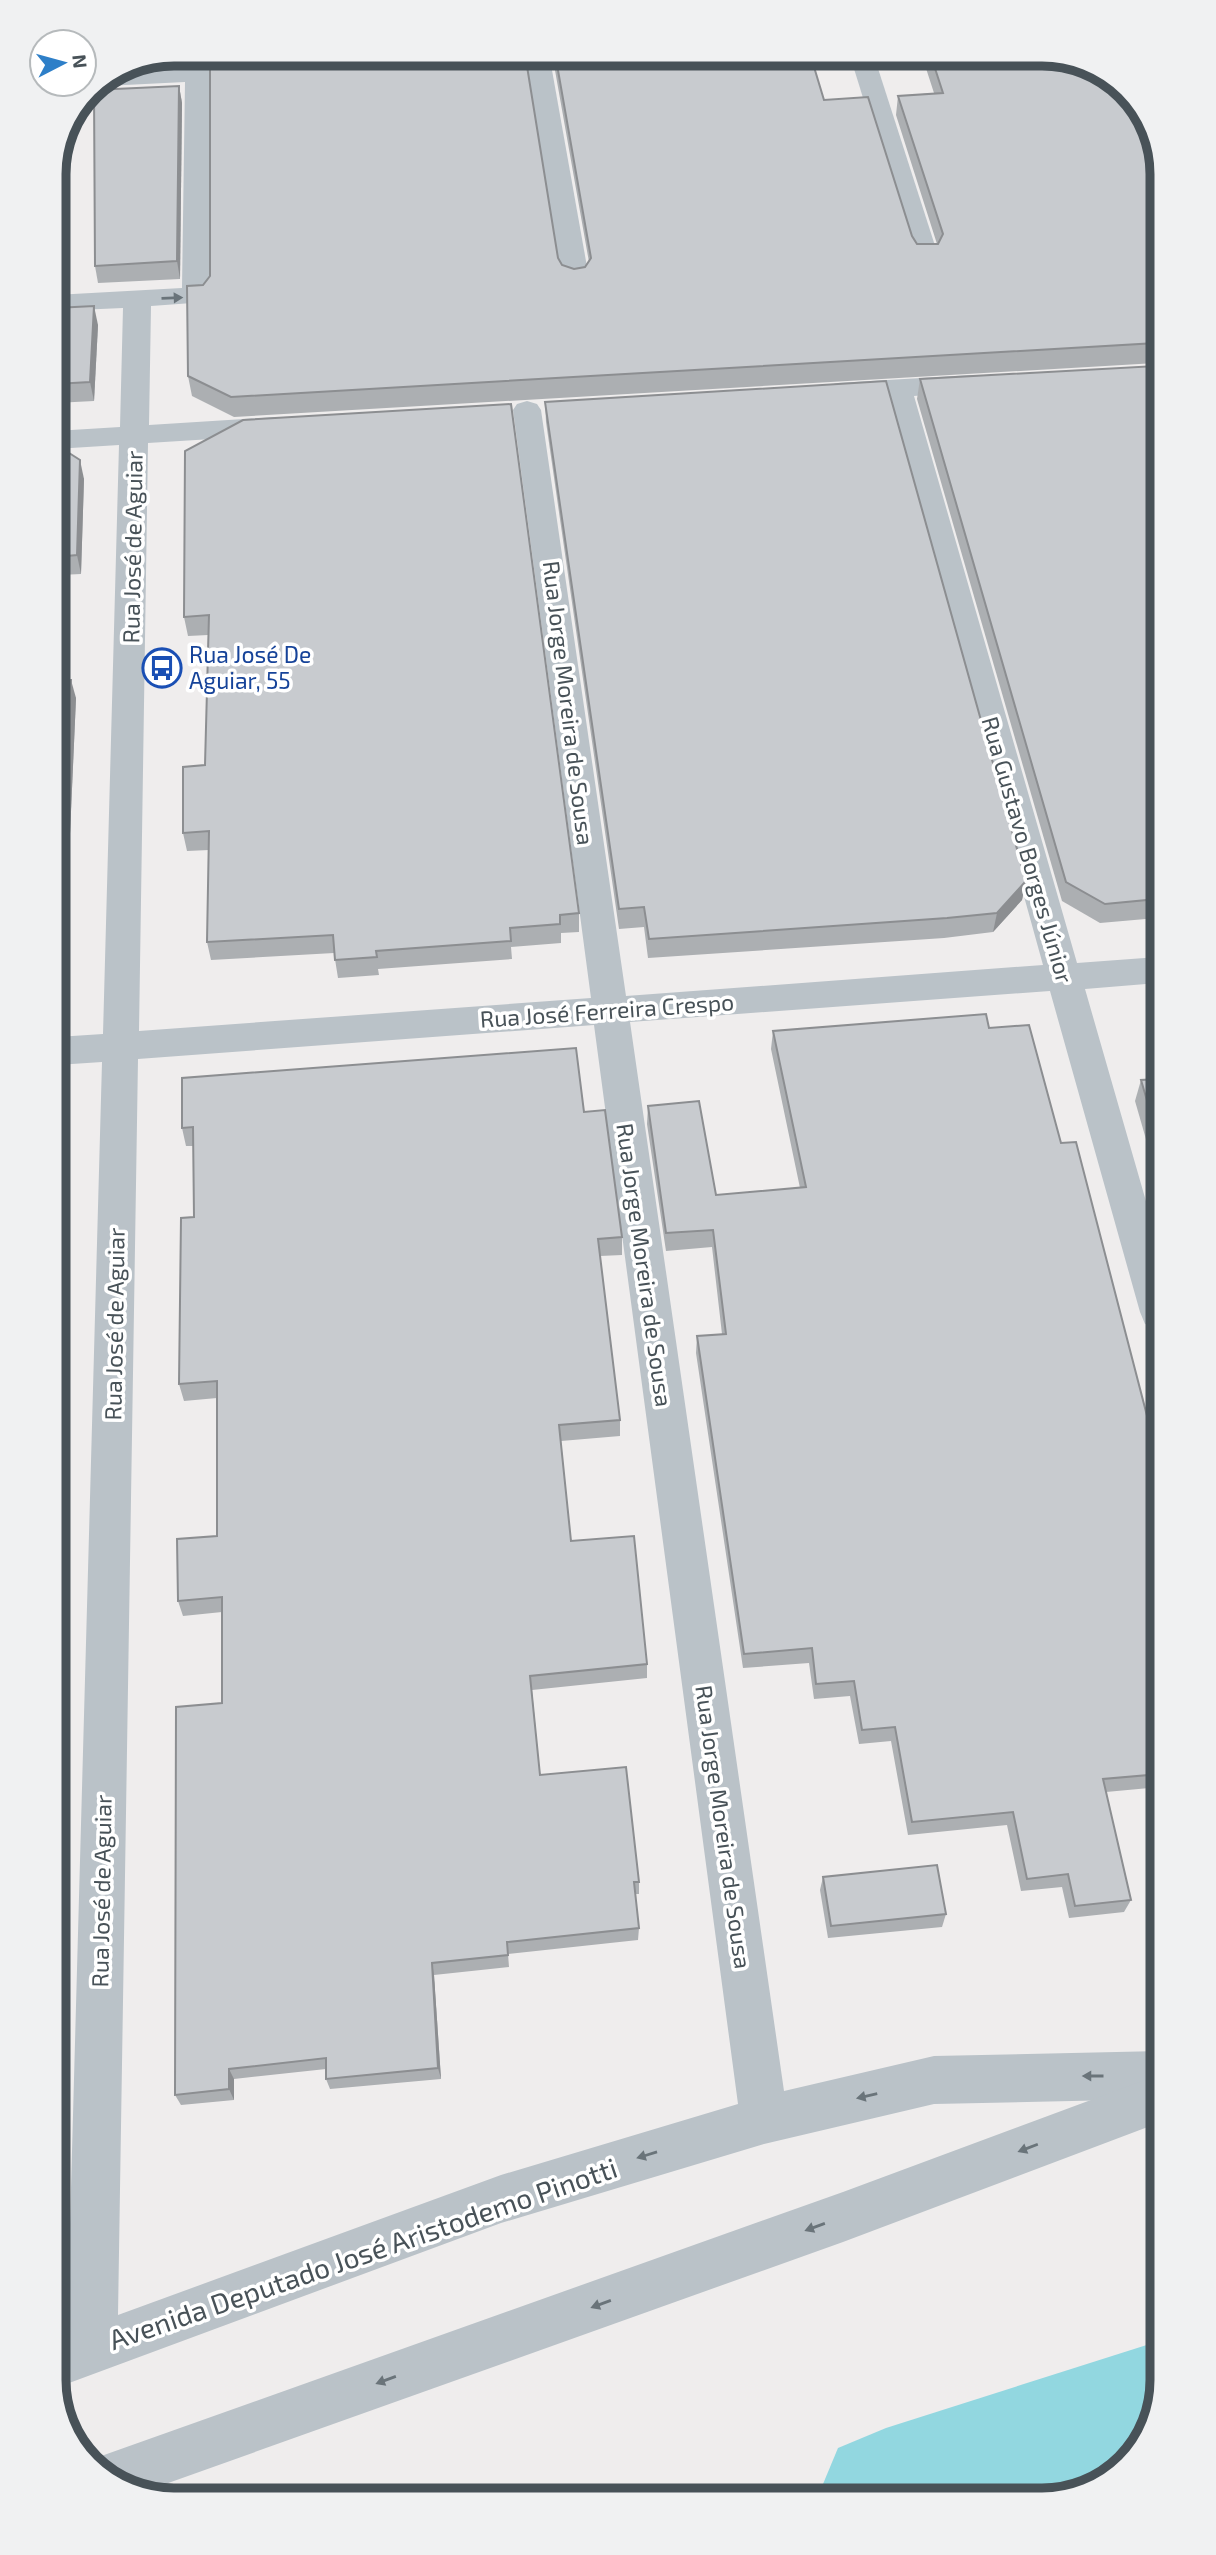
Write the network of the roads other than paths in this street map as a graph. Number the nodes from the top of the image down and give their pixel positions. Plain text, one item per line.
1 (539, 67) edge
2 (865, 67) edge
3 (288, 70) edge
4 (198, 74) junction
5 (128, 78) edge
6 (925, 255) edge
7 (575, 278) edge
8 (137, 299) junction
9 (67, 302) edge
10 (992, 383) edge
11 (897, 388) junction
12 (814, 393) edge
13 (527, 410) dead end
14 (298, 425) edge
15 (135, 435) junction
16 (67, 439) edge
17 (1150, 971) edge
18 (1063, 977) junction
19 (608, 1011) junction
20 (121, 1047) junction
21 (67, 1050) edge
22 (1150, 1281) edge
23 (1150, 2076) edge
24 (1150, 2102) edge
25 (764, 2120) junction
26 (76, 2355) edge
27 (120, 2474) edge

1 - 7 street
2 - 6 street
3 - 4 street
4 - 5 street
8 -> 4 street
8 - 9 street
8 - 15 street, Rua José de Aguiar
10 - 11 street
11 - 12 street
11 - 18 street, Rua Gustavo Borges Júnior
13 - 19 street, Rua Jorge Moreira de Sousa
14 - 15 street
15 - 16 street
15 - 20 street, Rua José de Aguiar
17 - 18 street, Rua José Ferreira Crespo
18 - 19 street, Rua José Ferreira Crespo
18 - 22 street, Rua Gustavo Borges Júnior
19 - 20 street, Rua José Ferreira Crespo
19 - 25 street, Rua Jorge Moreira de Sousa
20 - 21 street, Rua José Ferreira Crespo
20 - 26 street, Rua José de Aguiar
23 -> 25 street, Avenida Deputado José Aristodemo Pinotti
24 -> 27 street
25 -> 26 street, Avenida Deputado José Aristodemo Pinotti

